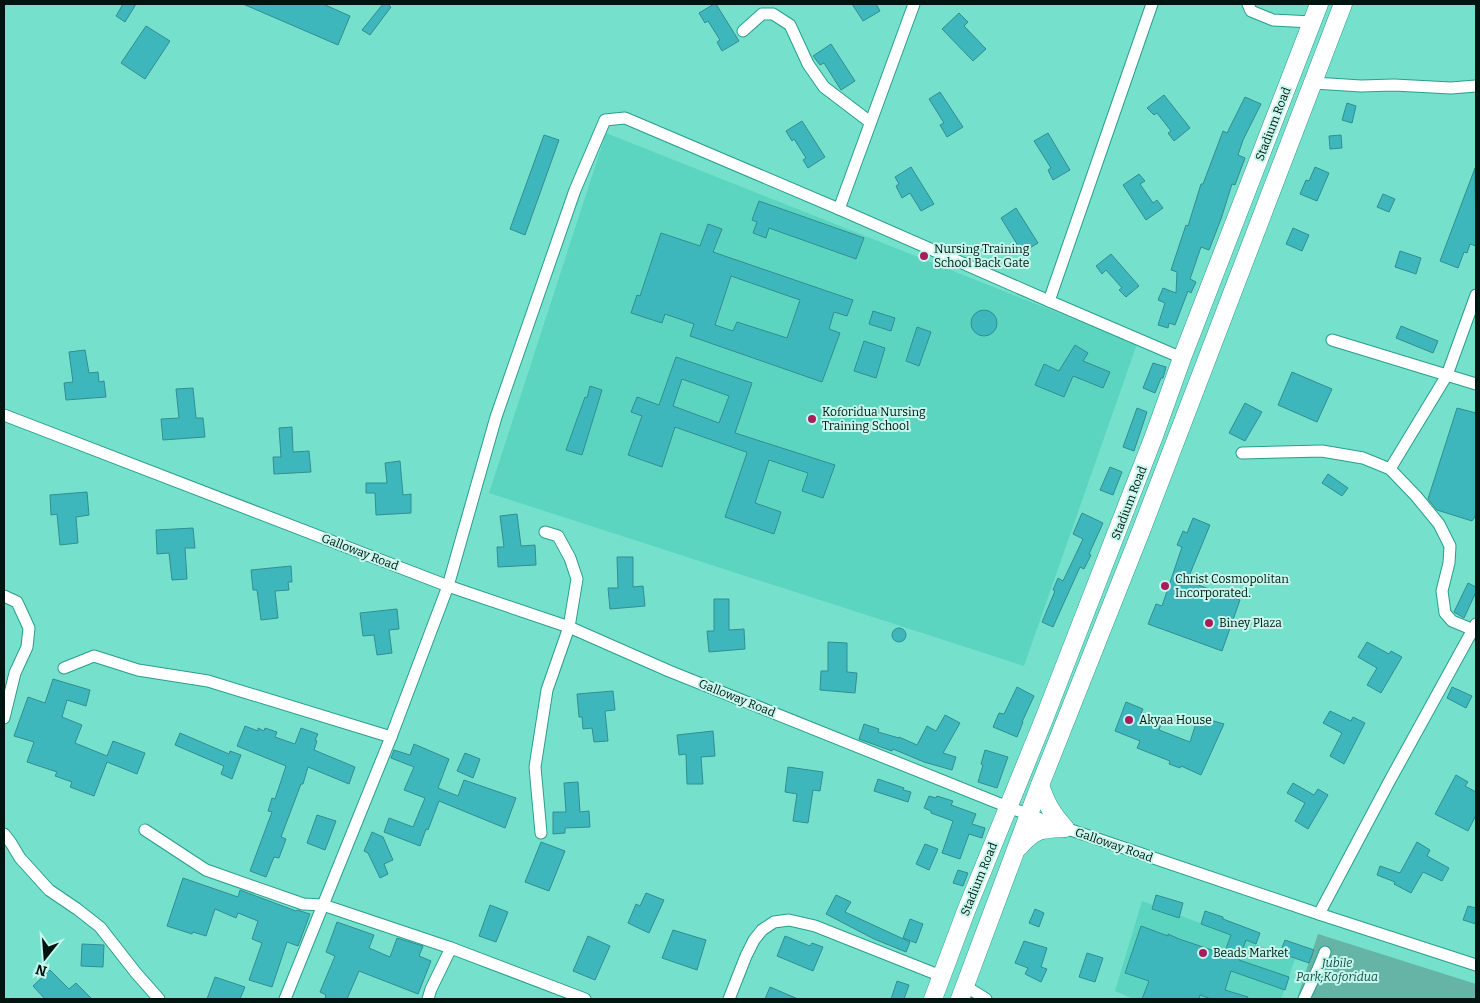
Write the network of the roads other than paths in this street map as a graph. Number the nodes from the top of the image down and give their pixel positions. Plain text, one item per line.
1 (914, 4) edge
2 (1152, 4) edge
3 (1248, 4) edge
4 (1338, 6) edge
5 (1315, 14) edge
6 (1335, 26) junction
7 (743, 31) dead end
8 (1314, 83) junction
9 (1476, 86) edge
10 (870, 122) junction
11 (839, 209) junction
12 (1476, 296) edge
13 (1049, 302) junction
14 (1332, 340) dead end
15 (1182, 358) junction
16 (1447, 375) junction
17 (1476, 384) edge
18 (4, 415) edge
19 (1242, 452) dead end
20 (1390, 469) junction
21 (545, 532) dead end
22 (448, 586) junction
23 (4, 596) edge
24 (569, 627) junction
25 (1475, 628) edge
26 (64, 668) dead end
27 (4, 718) edge
28 (391, 737) junction
29 (1040, 785) junction
30 (1008, 807) junction
31 (1029, 815) junction
32 (1065, 828) junction
33 (145, 830) dead end
34 (540, 833) dead end
35 (6, 843) edge
36 (1015, 852) junction
37 (324, 905) junction
38 (1319, 914) junction
39 (451, 948) junction
40 (1324, 952) dead end
41 (1476, 965) edge
42 (941, 976) junction
43 (963, 992) edge
44 (159, 999) edge
45 (285, 999) edge
46 (428, 999) edge
47 (585, 999) edge
48 (729, 999) edge
49 (933, 999) edge
50 (986, 999) edge
51 (1304, 999) edge

1 - 10 street
2 - 13 street
3 - 5 street
4 - 6 main road, Stadium Road
5 - 6 main road
5 - 15 main road, Stadium Road
6 - 8 main road, Stadium Road
7 - 10 street
8 - 9 street
8 - 29 main road, Stadium Road
10 - 11 street
11 - 13 street
11 - 22 street
12 - 16 street
13 - 15 street
14 - 16 street
15 - 30 main road, Stadium Road
16 - 17 street
16 - 20 street
18 - 22 street, Galloway Road
19 - 20 street
20 - 25 street
21 - 24 street
22 - 24 street, Galloway Road
22 - 28 street
23 - 27 street
24 - 30 street, Galloway Road
24 - 34 street
25 - 38 street
26 - 28 street
28 - 37 street
29 - 31 main road, Stadium Road
29 - 32 main road
30 - 31 street, Galloway Road
30 - 42 main road, Stadium Road
31 - 32 street, Galloway Road
31 - 36 main road, Stadium Road
32 - 36 main road
32 - 38 street, Galloway Road
33 - 37 street
35 - 44 street
36 - 43 main road, Stadium Road
37 - 39 street
37 - 45 street
38 - 41 street, Galloway Road
39 - 46 street
39 - 47 street
40 - 51 street
42 - 48 street
42 - 49 main road, Stadium Road
43 - 50 street

